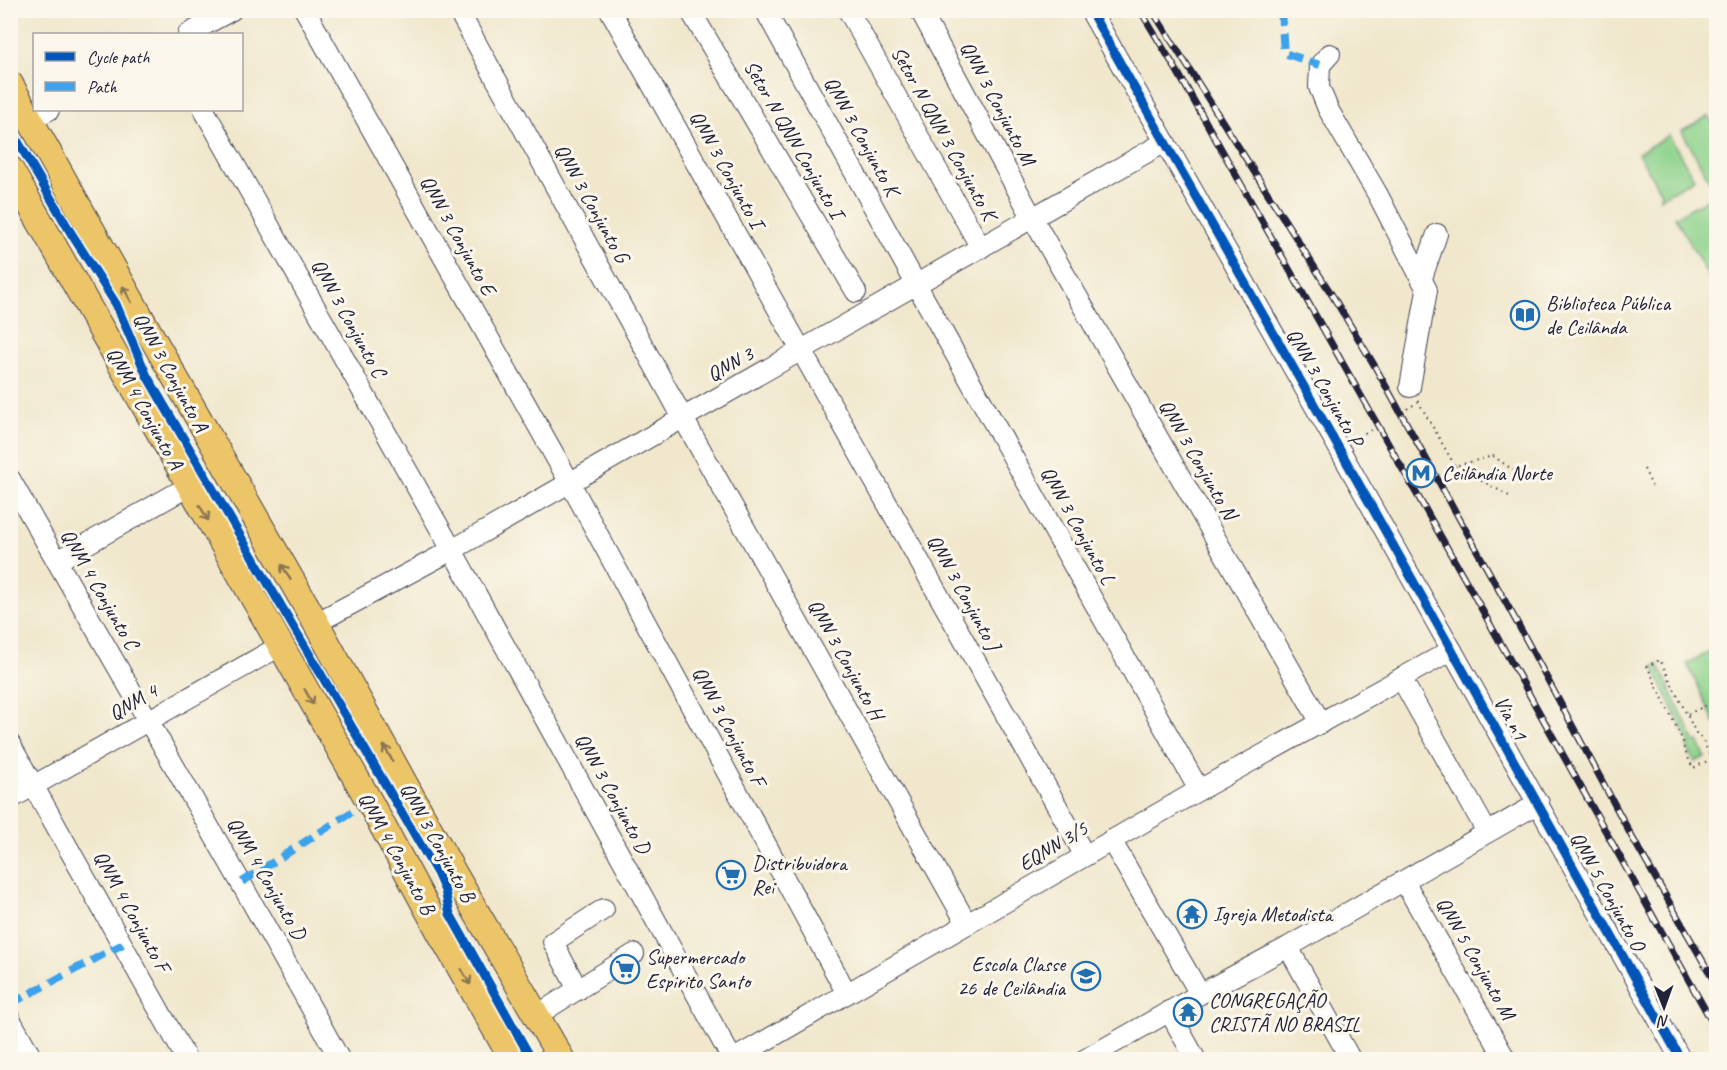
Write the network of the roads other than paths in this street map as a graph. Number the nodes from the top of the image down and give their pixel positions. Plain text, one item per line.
1 (232, 10) edge
2 (304, 10) edge
3 (458, 10) edge
4 (610, 10) edge
5 (690, 10) edge
6 (765, 10) edge
7 (848, 10) edge
8 (920, 10) edge
9 (1090, 10) edge
10 (190, 33) edge
11 (1330, 54) dead end
12 (10, 84) edge
13 (33, 108) edge
14 (205, 111) edge
15 (40, 115) edge
16 (1165, 142) junction
17 (10, 169) edge
18 (1034, 219) junction
19 (41, 224) junction
20 (1437, 234) dead end
21 (981, 248) junction
22 (1422, 278) junction
23 (916, 284) junction
24 (856, 292) dead end
25 (146, 327) junction
26 (802, 351) junction
27 (134, 389) junction
28 (1414, 395) road end
29 (683, 418) junction
30 (10, 479) edge
31 (570, 483) junction
32 (189, 486) junction
33 (246, 504) junction
34 (452, 550) junction
35 (57, 561) junction
36 (316, 623) junction
37 (280, 646) junction
38 (1452, 650) junction
39 (1401, 678) junction
40 (148, 722) junction
41 (1321, 723) junction
42 (10, 744) edge
43 (350, 768) junction
44 (34, 786) junction
45 (1199, 790) junction
46 (10, 799) edge
47 (1539, 803) junction
48 (1486, 832) junction
49 (1111, 840) junction
50 (1084, 856) junction
51 (453, 872) junction
52 (1404, 881) junction
53 (604, 909) dead end
54 (967, 924) junction
55 (442, 936) junction
56 (1288, 947) junction
57 (634, 954) dead end
58 (578, 990) junction
59 (846, 992) junction
60 (1200, 994) junction
61 (1169, 1011) junction
62 (537, 1015) junction
63 (10, 1019) edge
64 (561, 1058) edge
65 (33, 1059) edge
66 (187, 1059) edge
67 (340, 1059) edge
68 (513, 1059) edge
69 (732, 1059) edge
70 (1084, 1059) edge
71 (1196, 1059) edge
72 (1351, 1059) edge
73 (1506, 1059) edge
74 (1682, 1059) edge

1 - 10 street
2 - 31 street, QNN 3 Conjunto E
3 - 29 street, QNN 3 Conjunto G
4 - 26 street, QNN 3 Conjunto I
5 - 24 street, Setor N QNN Conjunto I
6 - 23 street, QNN 3 Conjunto K
7 - 21 street, Setor N QNN 3 Conjunto K
8 - 18 street, QNN 3 Conjunto M
9 - 16 street, QNN 3 Conjunto P
11 - 22 street
12 - 13 main road, QNN 3 Conjunto A
14 - 34 street, QNN 3 Conjunto C
25 -> 15 main road, QNN 3 Conjunto A
16 - 18 street, QNN 3
16 - 38 street, QNN 3 Conjunto P
17 - 19 main road, QNM 4 Conjunto A
18 - 21 street, QNN 3
18 - 41 street, QNN 3 Conjunto N
19 - 25 main road
19 - 27 main road, QNM 4 Conjunto A
20 - 22 street
21 - 23 street, QNN 3
22 - 28 street
23 - 26 street, QNN 3
23 - 45 street, QNN 3 Conjunto L
25 - 33 main road, QNN 3 Conjunto A
26 - 29 street, QNN 3
26 - 50 street, QNN 3 Conjunto J
27 - 32 main road, QNM 4 Conjunto A
27 - 33 main road
29 - 31 street, QNN 3
29 - 54 street, QNN 3 Conjunto H
30 - 35 street, QNM 4 Conjunto C
31 - 34 street, QNN 3
31 - 59 street, QNN 3 Conjunto F
32 - 35 street
32 -> 37 main road, QNM 4 Conjunto A
36 -> 33 main road, QNN 3 Conjunto A
34 - 36 street, QNN 3
34 - 69 street, QNN 3 Conjunto D
35 - 40 street, QNM 4 Conjunto C
51 -> 36 main road, QNN 3 Conjunto B
37 - 40 street, QNM 4
37 -> 43 main road, QNM 4 Conjunto B
38 - 39 street, EQNN 3/5
38 - 47 street, Via n1
39 - 41 street, EQNN 3/5
39 - 48 street
40 - 44 street, QNM 4
40 - 67 street, QNM 4 Conjunto D
41 - 45 street, EQNN 3/5
42 - 44 street, QNM 4 Conjunto F
43 - 51 main road
43 - 55 main road, QNM 4 Conjunto B
44 - 46 street, QNM 4
44 - 66 street, QNM 4 Conjunto F
45 - 49 street, EQNN 3/5
47 - 48 street
47 - 74 street, QNN 5 Conjunto O
48 - 52 street
49 - 50 street, EQNN 3/5
49 - 60 street
50 - 54 street, EQNN 3/5
51 - 62 main road, QNN 3 Conjunto B
52 - 56 street
52 - 73 street, QNN 5 Conjunto M
53 - 58 street
54 - 59 street, EQNN 3/5
55 - 64 main road
55 -> 68 main road, QNM 4 Conjunto B
56 - 60 street
56 - 72 street
57 - 58 street
58 - 62 street
59 - 69 street, EQNN 3/5
60 - 61 street
61 - 70 street
61 - 71 street
62 - 64 main road, QNN 3 Conjunto B
63 - 65 street

